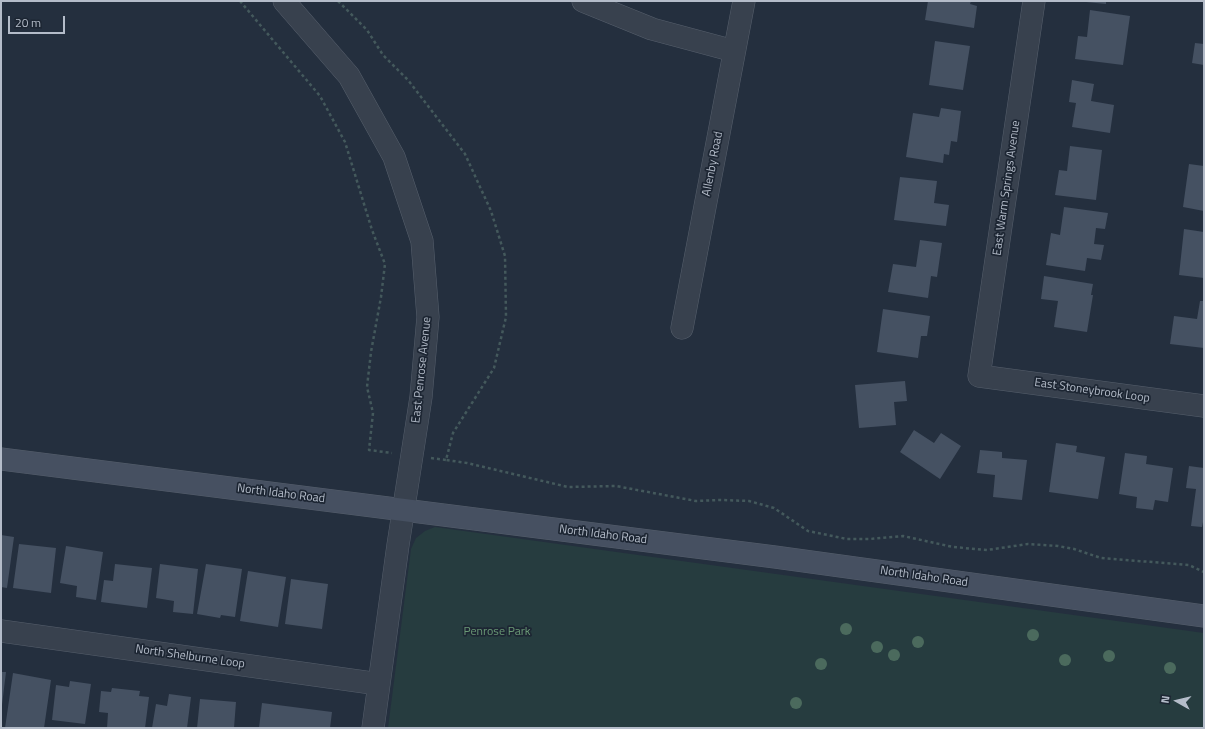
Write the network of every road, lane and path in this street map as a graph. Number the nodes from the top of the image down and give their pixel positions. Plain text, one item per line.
1 (240, 1) edge
2 (284, 1) edge
3 (338, 1) edge
4 (583, 1) edge
5 (744, 1) edge
6 (1034, 1) edge
7 (734, 51) junction
8 (682, 328) dead end
9 (979, 376) joint
10 (1204, 406) edge
11 (369, 450) dead end
12 (1, 459) edge
13 (404, 509) junction
14 (1204, 572) edge
15 (1204, 616) edge
16 (1, 631) edge
17 (379, 684) junction
18 (373, 728) edge

1 - 11 path
2 - 13 street, East Penrose Avenue
3 - 14 path
4 - 7 street
5 - 7 street, Allenby Road
6 - 9 street, East Warm Springs Avenue
7 - 8 street, Allenby Road
9 - 10 street, East Stoneybrook Loop
12 - 13 main road, North Idaho Road
13 - 15 main road, North Idaho Road
13 - 17 street, East Penrose Avenue
16 - 17 street, North Shelburne Loop
17 - 18 street, East Penrose Avenue

